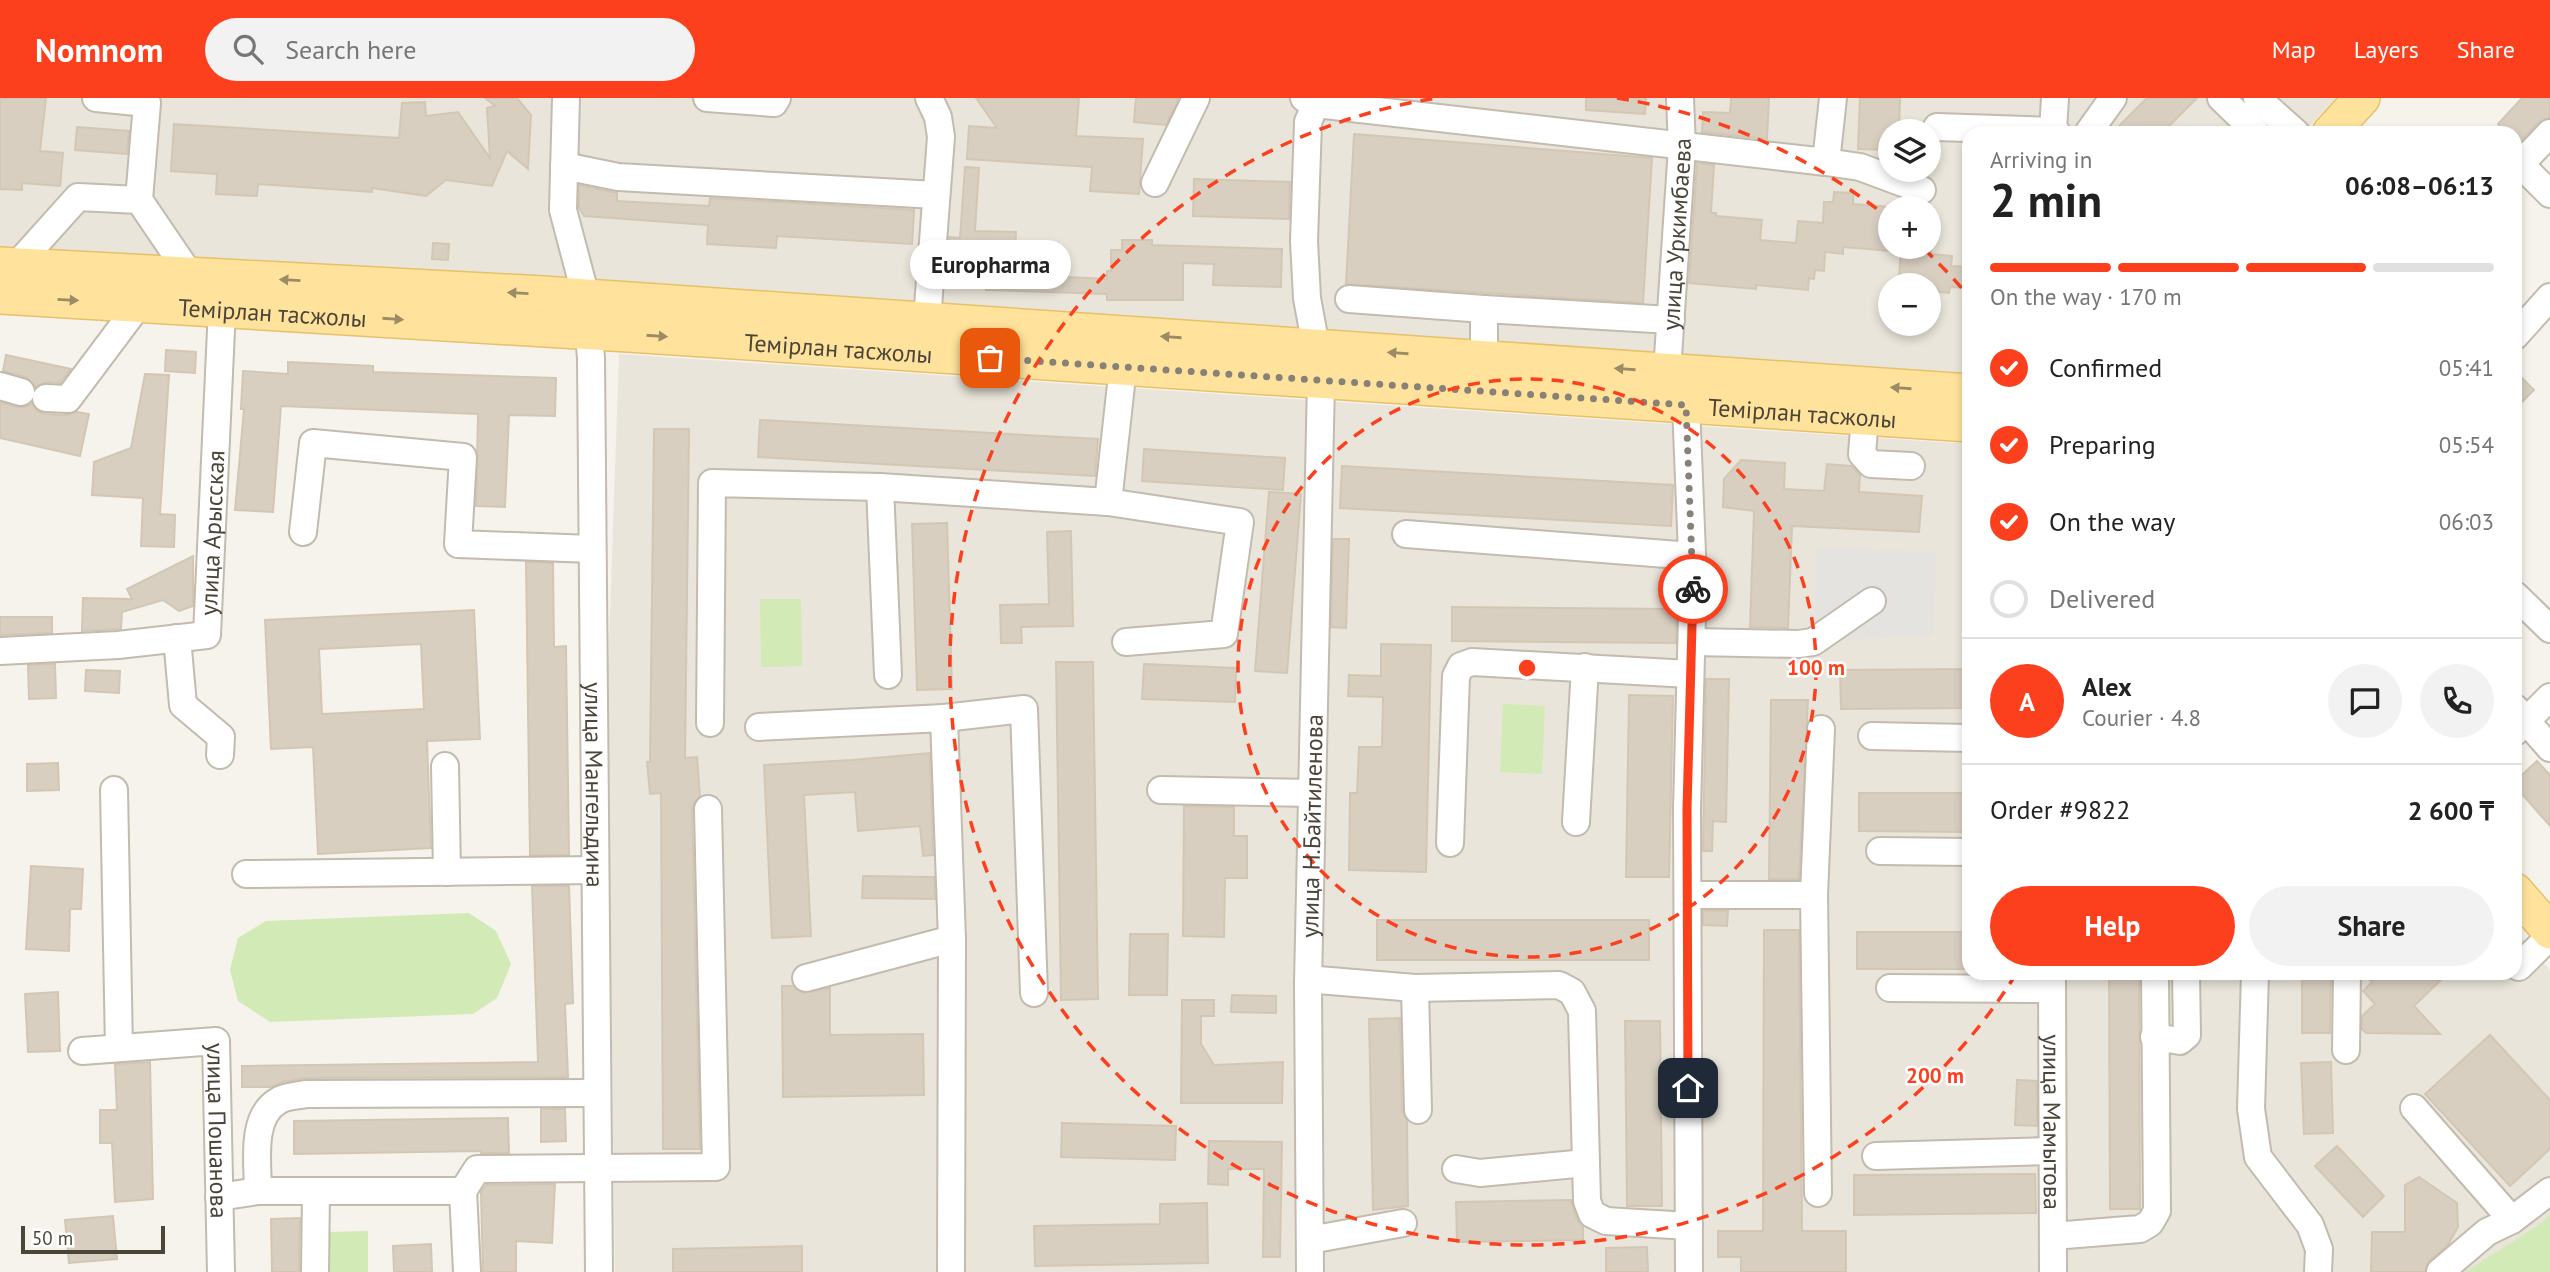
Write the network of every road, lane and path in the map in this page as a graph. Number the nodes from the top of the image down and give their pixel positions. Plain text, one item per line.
1 (96, 98) edge
2 (566, 98) edge
3 (707, 98) edge
4 (777, 98) edge
5 (929, 98) edge
6 (1196, 98) edge
7 (1680, 98) edge
8 (1833, 98) edge
9 (2055, 98) edge
10 (2113, 98) edge
11 (2221, 98) edge
12 (2257, 98) edge
13 (2362, 98) edge
14 (1313, 100) edge
15 (2055, 126) edge
16 (2093, 126) edge
17 (2250, 126) edge
18 (2288, 126) edge
19 (2336, 126) edge
20 (1941, 127) edge
21 (1962, 128) edge
22 (2550, 133) edge
23 (1682, 147) junction
24 (1826, 162) junction
25 (2522, 162) edge
26 (564, 166) junction
27 (2522, 171) edge
28 (1155, 183) dead end
29 (1922, 190) dead end
30 (2550, 194) edge
31 (936, 195) junction
32 (139, 200) junction
33 (190, 275) junction
34 (5, 276) edge
35 (586, 297) junction
36 (2550, 297) edge
37 (1349, 299) dead end
38 (141, 303) junction
39 (222, 308) junction
40 (1484, 309) junction
41 (927, 320) junction
42 (1671, 320) junction
43 (2522, 328) edge
44 (589, 332) junction
45 (1484, 359) junction
46 (1319, 364) junction
47 (1123, 367) junction
48 (1667, 372) junction
49 (22, 392) edge
50 (1962, 392) edge
51 (1686, 405) junction
52 (1865, 417) junction
53 (1962, 424) edge
54 (1912, 466) dead end
55 (880, 487) junction
56 (1108, 502) junction
57 (303, 531) dead end
58 (1406, 534) dead end
59 (592, 549) junction
60 (1692, 556) junction
61 (1872, 601) dead end
62 (2522, 602) edge
63 (2550, 629) edge
64 (177, 638) junction
65 (1126, 642) dead end
66 (1692, 642) junction
67 (0, 652) edge
68 (1585, 667) junction
69 (1690, 674) junction
70 (888, 675) dead end
71 (2550, 697) edge
72 (2522, 717) edge
73 (944, 718) junction
74 (710, 723) dead end
75 (2522, 724) edge
76 (759, 727) dead end
77 (1821, 729) dead end
78 (1872, 736) dead end
79 (1962, 738) edge
80 (2550, 748) edge
81 (220, 755) dead end
82 (445, 766) dead end
83 (114, 790) dead end
84 (1161, 790) dead end
85 (1312, 793) junction
86 (708, 809) dead end
87 (1576, 822) dead end
88 (1450, 843) dead end
89 (1880, 852) dead end
90 (1962, 852) edge
91 (594, 870) junction
92 (447, 872) junction
93 (246, 874) dead end
94 (1688, 895) junction
95 (1814, 895) junction
96 (2522, 899) edge
97 (2550, 933) edge
98 (952, 939) junction
99 (2522, 964) edge
100 (806, 978) dead end
101 (2155, 980) edge
102 (2186, 980) edge
103 (2255, 980) edge
104 (2347, 980) edge
105 (2052, 981) edge
106 (1308, 984) junction
107 (1415, 988) junction
108 (1890, 988) dead end
109 (1034, 993) dead end
110 (2154, 1037) junction
111 (119, 1048) junction
112 (2346, 1050) dead end
113 (82, 1051) dead end
114 (596, 1093) junction
115 (2414, 1108) dead end
116 (1418, 1110) dead end
117 (2052, 1151) junction
118 (1876, 1156) dead end
119 (1586, 1163) junction
120 (597, 1169) junction
121 (1456, 1170) dead end
122 (258, 1191) junction
123 (316, 1191) junction
124 (463, 1191) junction
125 (2550, 1191) edge
126 (1818, 1192) dead end
127 (219, 1197) junction
128 (2512, 1220) junction
129 (1403, 1223) dead end
130 (1689, 1226) junction
131 (2053, 1236) junction
132 (1310, 1240) junction
133 (221, 1272) edge
134 (315, 1272) edge
135 (467, 1272) edge
136 (599, 1272) edge
137 (951, 1272) edge
138 (1310, 1272) edge
139 (1689, 1272) edge
140 (2053, 1272) edge
141 (2318, 1272) edge
142 (2440, 1272) edge

1 - 32 street
2 - 26 street, улица Мангельдина
3 - 4 street
5 - 31 street
6 - 28 street
7 - 23 street, улица Уркимбаева
8 - 24 street
9 - 15 street
10 - 16 street
11 - 17 street
12 - 18 street
13 - 19 main road
14 - 23 street
14 - 46 street, улица Н.Байтиленова
20 - 21 street
22 - 25 street
23 - 24 street
23 - 42 street, улица Уркимбаева
24 - 29 street
26 - 31 street
26 - 35 street, улица Мангельдина
27 - 30 street
31 - 41 street
32 - 33 street
32 - 34 street
33 - 34 main road, Темірлан тасжолы
35 -> 33 main road, Темірлан тасжолы
34 -> 38 main road, Темірлан тасжолы
35 - 41 main road, Темірлан тасжолы
35 - 44 street, улица Мангельдина
36 - 43 street
37 - 40 street
38 - 39 main road, Темірлан тасжолы
38 - 49 street
39 -> 44 main road, Темірлан тасжолы
39 - 64 street, улица Арысская
40 - 42 street
40 - 45 street
46 -> 41 main road, Темірлан тасжолы
42 - 48 street, улица Уркимбаева
44 -> 47 main road, Темірлан тасжолы
44 - 59 street, улица Мангельдина
45 -> 46 main road, Темірлан тасжолы
48 -> 45 main road, Темірлан тасжолы
46 - 47 main road, Темірлан тасжолы
46 - 51 main road, Темірлан тасжолы
46 - 85 street, улица Н.Байтиленова
47 - 56 street
50 -> 48 main road, Темірлан тасжолы
51 - 52 main road, Темірлан тасжолы
51 - 60 street
52 - 53 main road, Темірлан тасжолы
52 - 54 street
55 - 56 street
55 - 70 street
55 - 74 street
56 - 65 street
57 - 59 street
58 - 60 street
59 - 91 street, улица Мангельдина
60 - 66 street
61 - 66 street
62 - 63 street
64 - 67 street, улица Арысская
64 - 81 street
66 - 69 street
68 - 69 street
68 - 87 street
68 - 88 street
69 - 94 street
71 - 72 street
73 - 76 street
73 - 98 street
73 - 109 street
75 - 80 street
77 - 95 street
78 - 79 street
82 - 92 street
83 - 111 street
84 - 85 street
85 - 106 street, улица Н.Байтиленова
86 - 120 street
89 - 90 street
91 - 92 street
91 - 114 street, улица Мангельдина
92 - 93 street
94 - 95 street
94 - 130 street
95 - 126 street
96 - 97 main road
97 - 99 street
98 - 100 street
98 - 137 street
101 - 110 street
102 - 110 street
103 - 141 street
104 - 112 street
105 - 108 street
105 - 117 street, улица Мамытова
106 - 107 street
106 - 132 street, улица Н.Байтиленова
107 - 116 street
107 - 119 street
110 - 131 street
111 - 113 street, улица Пошанова
111 - 127 street, улица Пошанова
114 - 120 street, улица Мангельдина
114 - 122 street
115 - 128 street
117 - 118 street
117 - 131 street, улица Мамытова
119 - 121 street
119 - 130 street
120 - 124 street
120 - 136 street, улица Мангельдина
122 - 123 street
122 - 127 street
123 - 124 street
123 - 134 street
124 - 135 street
125 - 128 street
127 - 133 street, улица Пошанова
128 - 142 street
129 - 132 street
130 - 139 street
131 - 140 street, улица Мамытова
132 - 138 street, улица Н.Байтиленова

